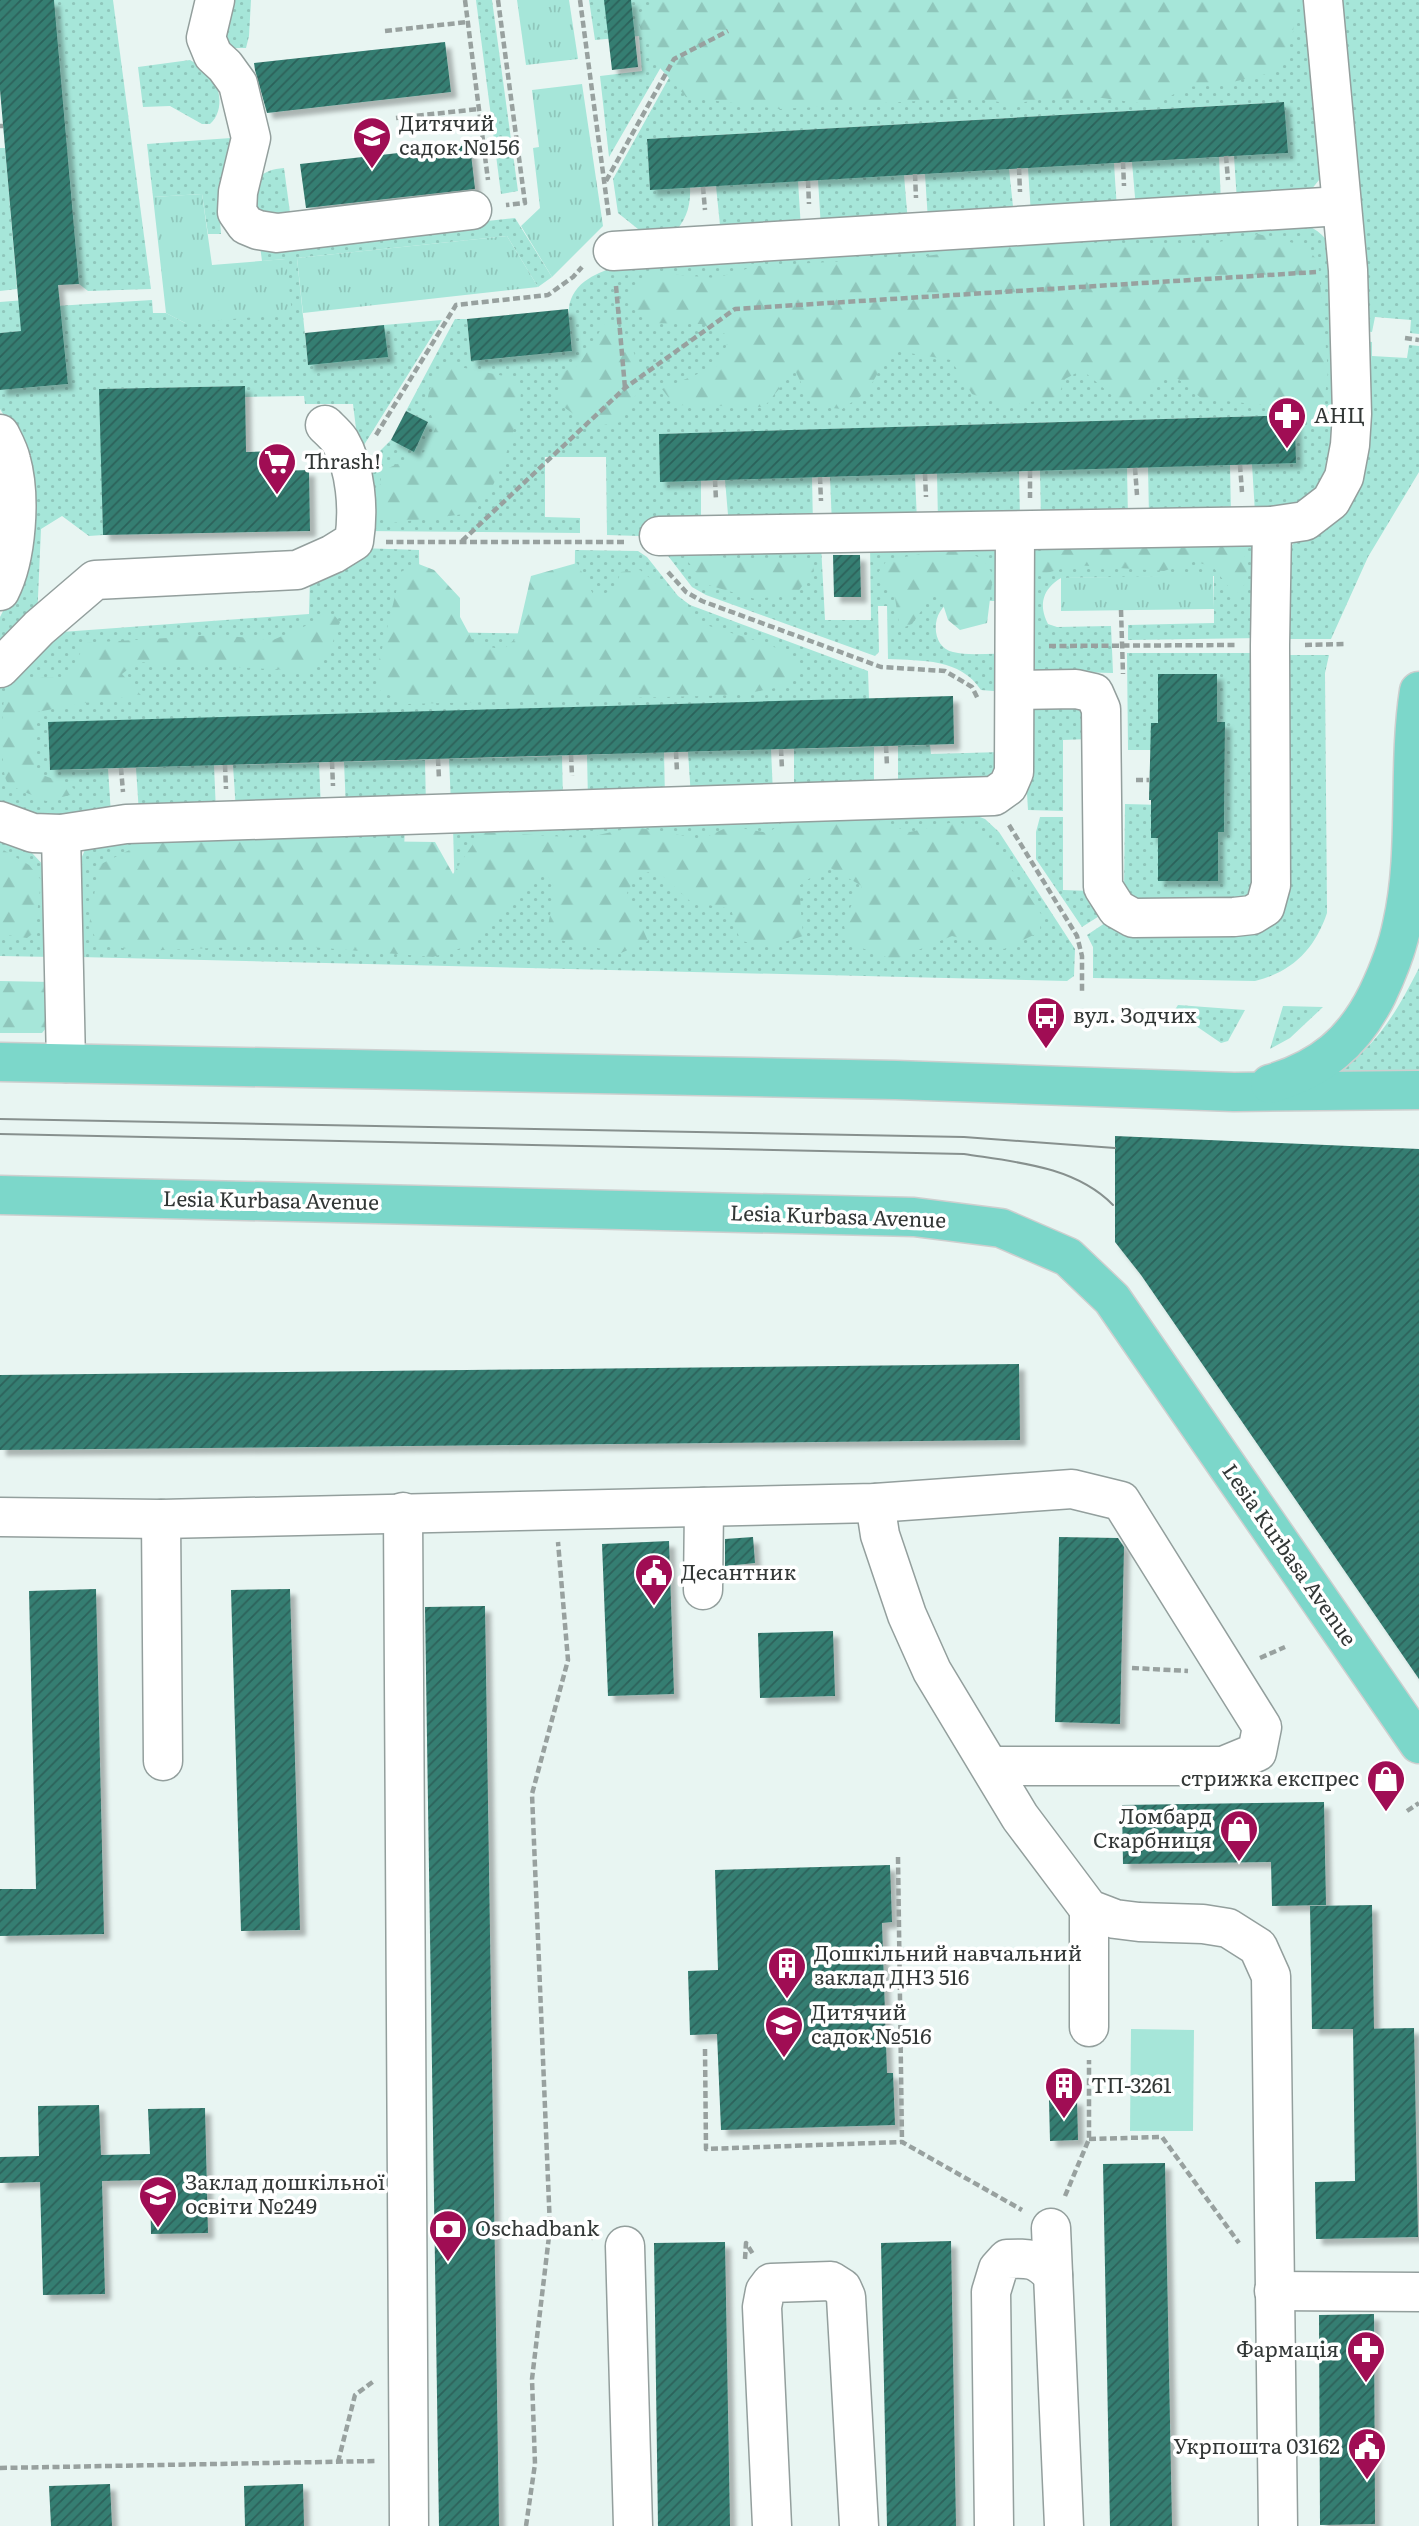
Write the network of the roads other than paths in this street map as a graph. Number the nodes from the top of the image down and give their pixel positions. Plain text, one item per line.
1 (215, 0) edge
2 (1323, 0) edge
3 (1341, 206) junction
4 (482, 208) road end
5 (613, 251) road end
6 (325, 425) dead end
7 (0, 434) edge
8 (1272, 526) junction
9 (1014, 531) junction
10 (651, 539) road end
11 (0, 591) edge
12 (0, 668) edge
13 (1419, 691) edge
14 (1014, 698) junction
15 (0, 821) edge
16 (61, 834) junction
17 (1414, 887) edge
18 (0, 1062) edge
19 (66, 1063) junction
20 (1419, 1090) edge
21 (1222, 1091) junction
22 (0, 1195) edge
23 (875, 1503) junction
24 (704, 1507) junction
25 (403, 1512) junction
26 (0, 1517) edge
27 (161, 1519) junction
28 (703, 1590) dead end
29 (1419, 1744) edge
30 (163, 1761) dead end
31 (991, 1766) junction
32 (1088, 1909) junction
33 (1089, 2027) road end
34 (1036, 2218) road end
35 (625, 2246) road end
36 (1053, 2275) junction
37 (1275, 2291) junction
38 (1419, 2292) edge
39 (409, 2526) edge
40 (634, 2526) edge
41 (772, 2526) edge
42 (859, 2526) edge
43 (994, 2526) edge
44 (1064, 2526) edge
45 (1278, 2526) edge

1 - 4 lane
2 - 3 lane
3 - 5 lane
3 - 8 lane
6 - 12 lane
7 - 11 lane
8 - 9 lane
8 - 14 lane
9 - 10 lane
9 - 14 lane
13 - 17 main road
14 - 16 lane
15 - 16 lane
16 - 19 lane
17 - 21 main road
18 - 19 main road
19 - 21 main road
20 - 21 main road
22 - 29 main road, Lesia Kurbasa Avenue
23 - 24 lane
23 - 31 lane
23 - 31 lane
24 - 25 lane
24 - 28 lane
25 - 27 lane
25 - 39 lane
26 - 27 lane
27 - 30 lane
31 - 32 lane
32 - 33 lane
32 - 37 lane
34 - 36 lane
35 - 40 lane
36 - 43 lane
36 - 44 lane
37 - 38 lane
37 - 45 lane
41 - 42 lane

